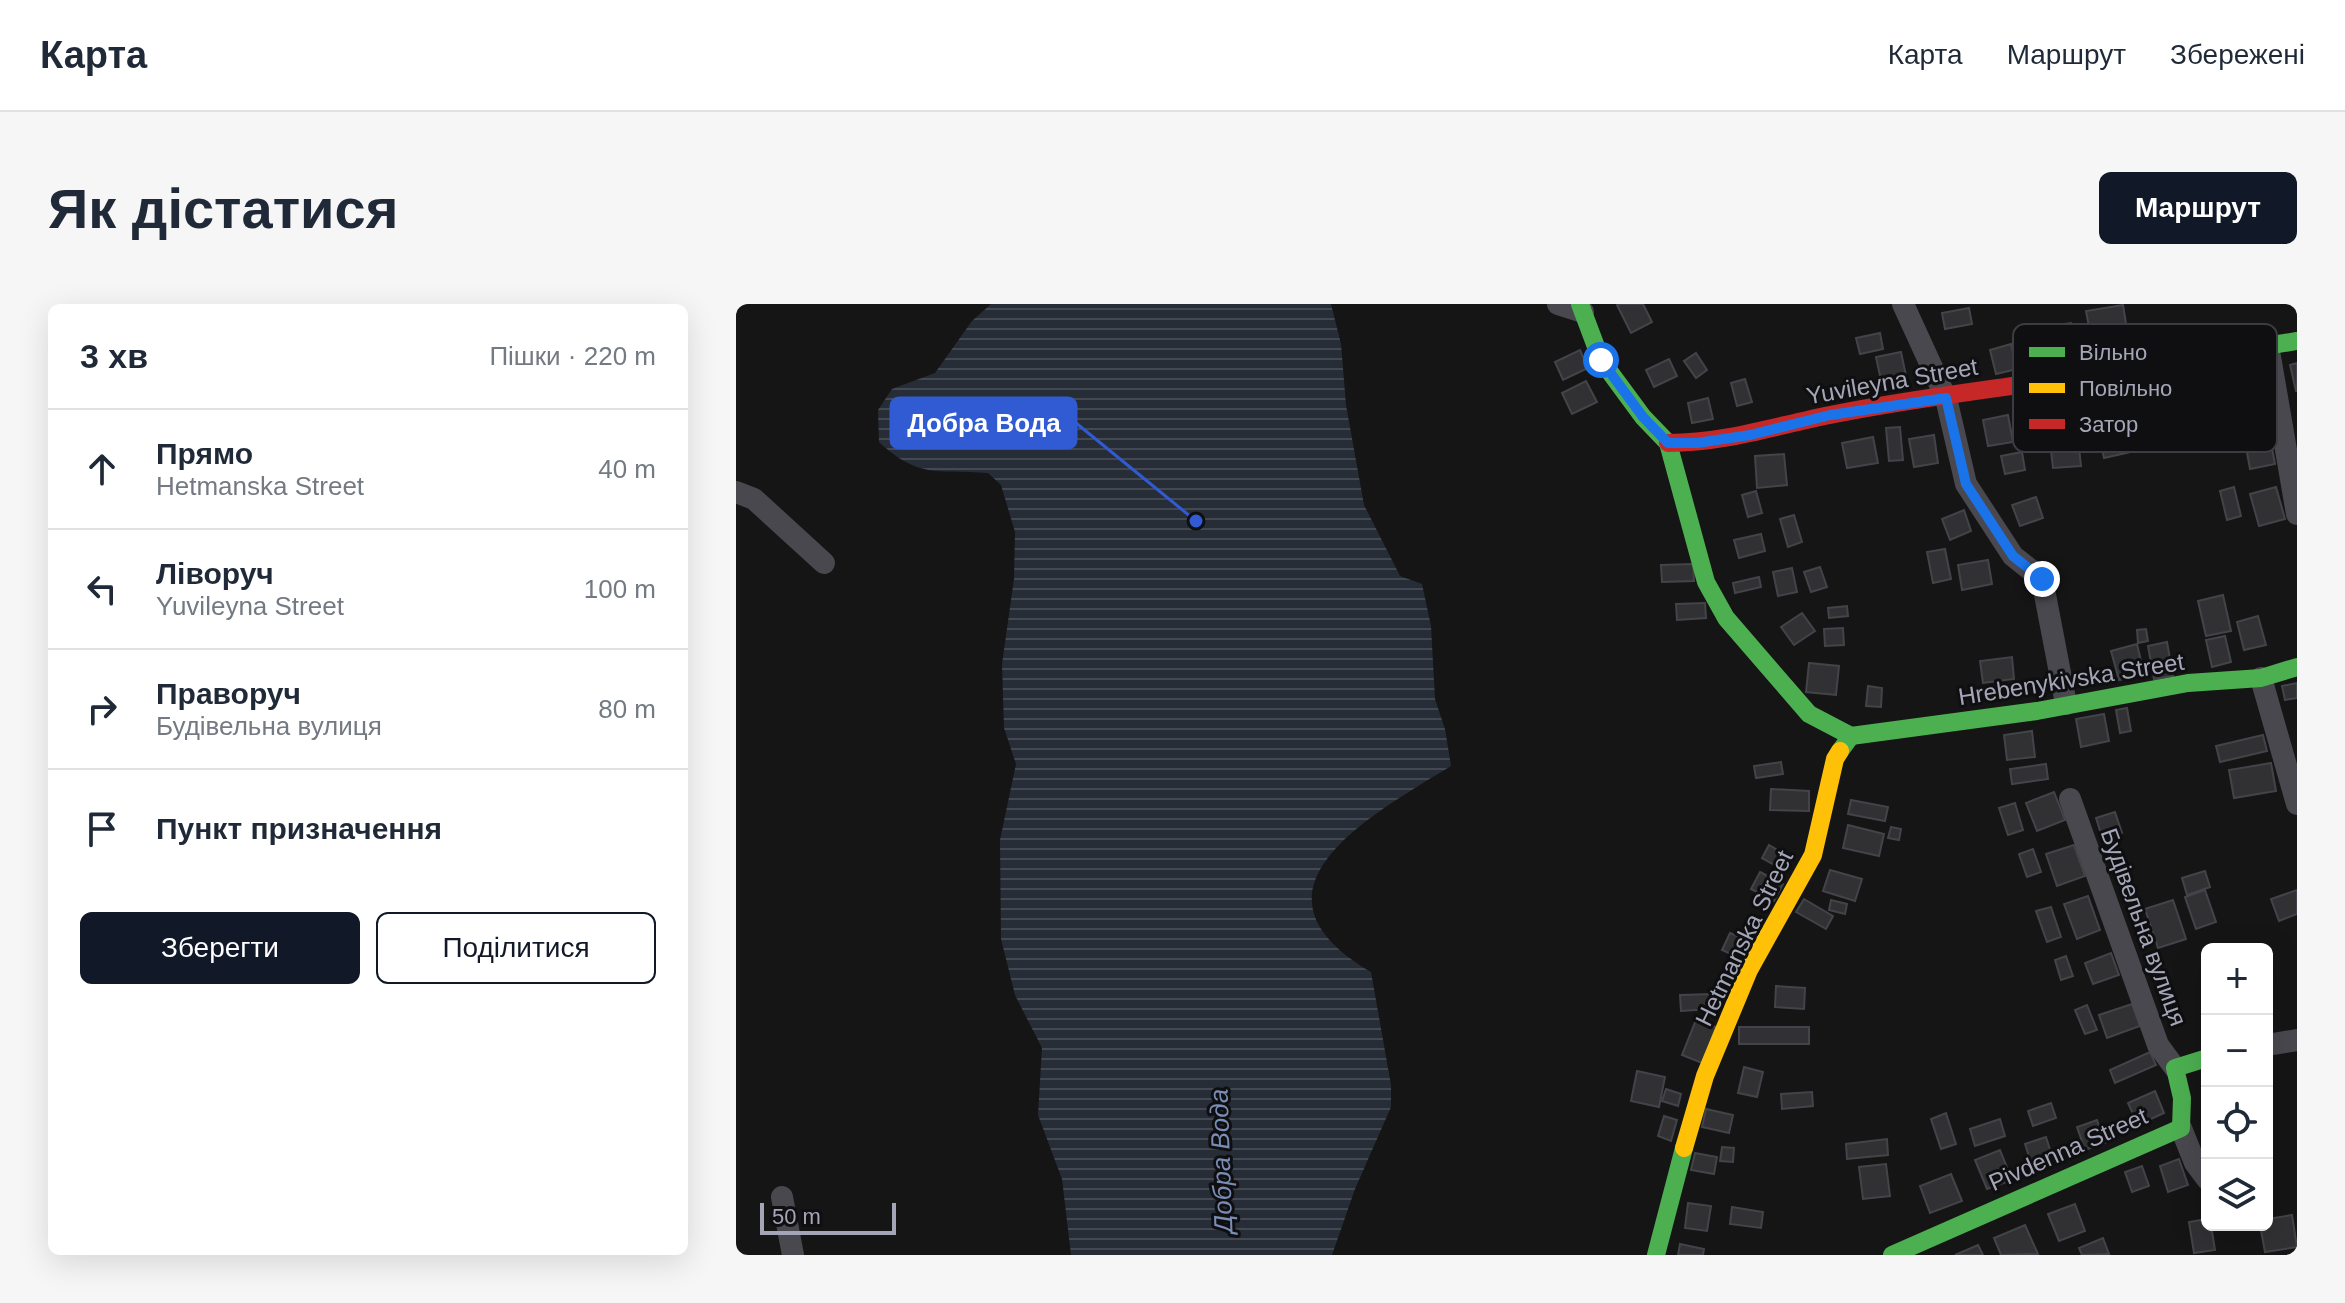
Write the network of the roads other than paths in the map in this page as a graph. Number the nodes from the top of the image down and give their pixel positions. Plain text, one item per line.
1 (1558, 304) edge
2 (1903, 304) edge
3 (1581, 308) edge
4 (2297, 341) edge
5 (2277, 344) edge
6 (2013, 387) edge
7 (2277, 397) edge
8 (1946, 398) junction
9 (1668, 443) junction
10 (736, 492) edge
11 (2297, 514) edge
12 (824, 563) dead end
13 (2297, 667) edge
14 (2261, 678) junction
15 (2066, 704) junction
16 (1851, 736) junction
17 (2070, 799) dead end
18 (2297, 804) edge
19 (2297, 1040) edge
20 (2273, 1044) edge
21 (2201, 1060) edge
22 (2175, 1068) junction
23 (2181, 1128) junction
24 (2201, 1171) edge
25 (782, 1197) dead end
26 (793, 1255) edge
27 (1656, 1255) edge
28 (1892, 1255) edge

1 - 3 street
2 - 8 street
3 - 9 street
4 - 5 street, Yuvileyna Street
6 - 8 street, Yuvileyna Street
7 - 11 street
8 - 9 street, Yuvileyna Street
8 - 15 street
9 - 16 street
10 - 12 street
13 - 14 street, Hrebenykivska Street
14 - 15 street, Hrebenykivska Street
14 - 18 street
15 - 16 street, Hrebenykivska Street
16 - 27 street, Hetmanska Street
17 - 22 street, Будівельна вулиця
19 - 20 street
21 - 22 street
22 - 23 street, Pivdenna Street
23 - 24 street
23 - 28 street, Pivdenna Street
25 - 26 street

